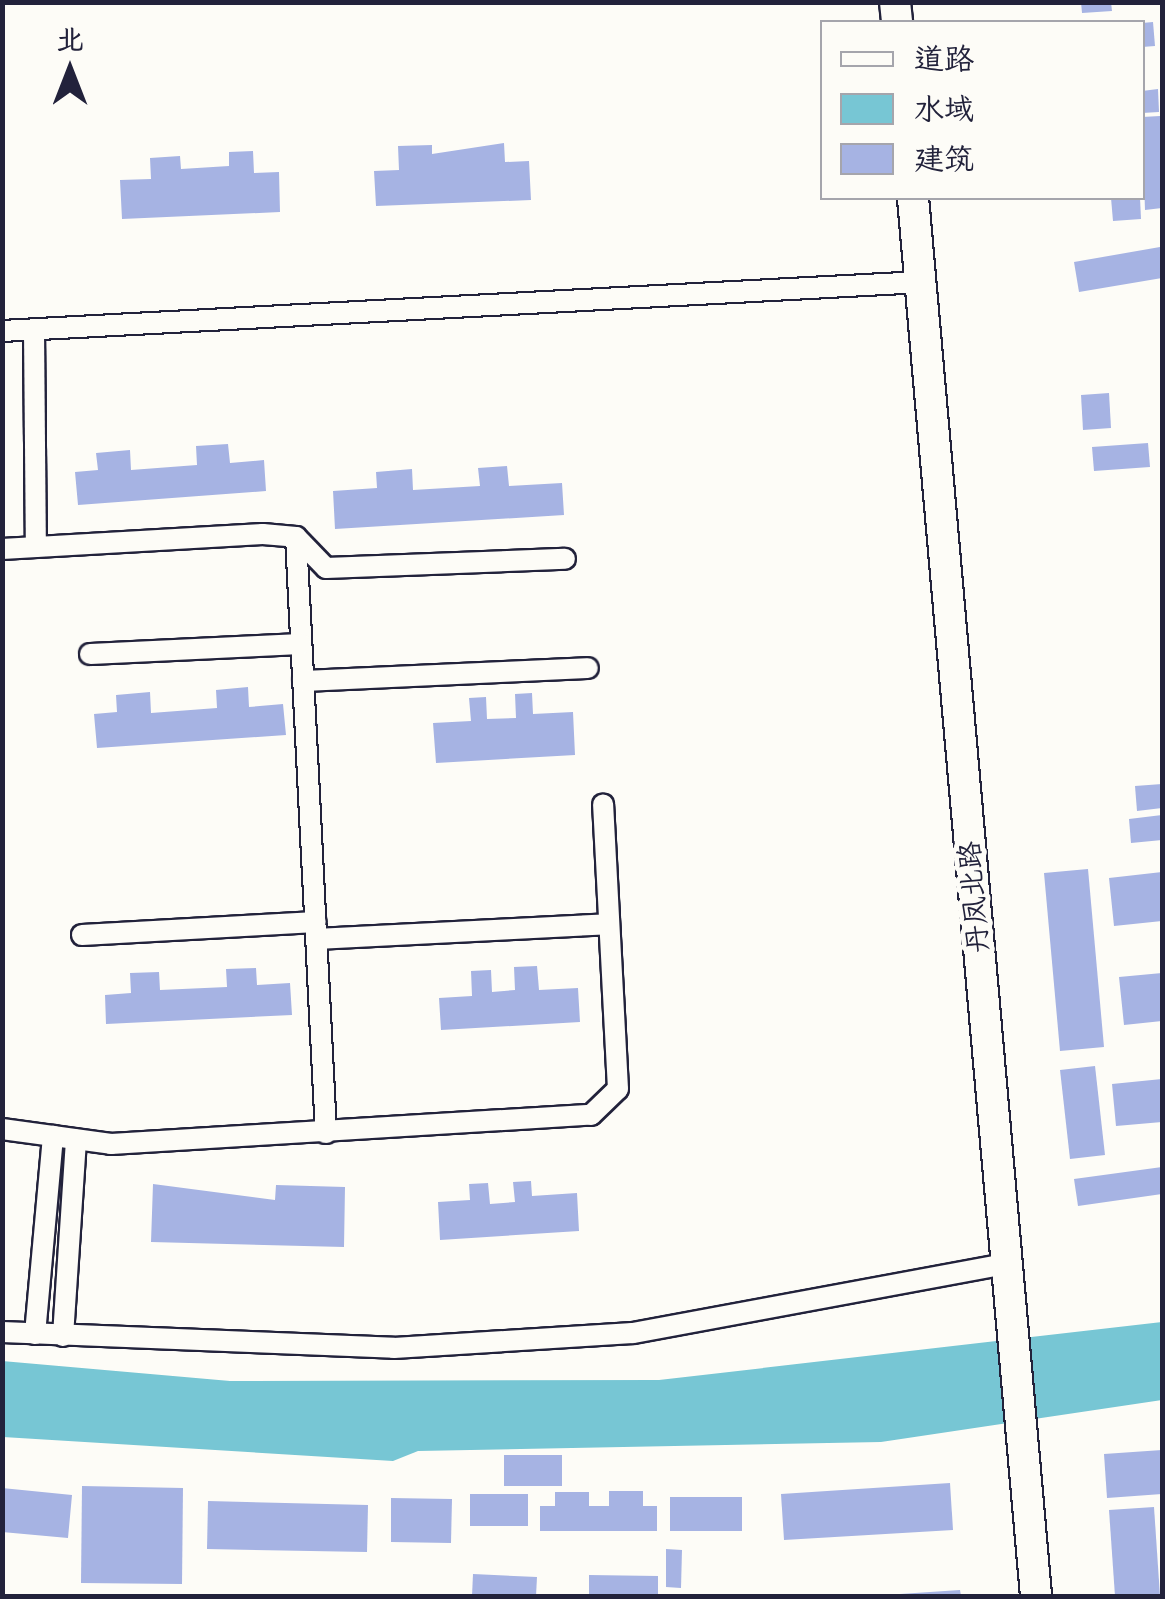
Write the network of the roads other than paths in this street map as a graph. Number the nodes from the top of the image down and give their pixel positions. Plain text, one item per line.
1 (914, 200) edge
2 (921, 282) junction
3 (34, 330) junction
4 (2, 331) edge
5 (296, 537) junction
6 (36, 547) junction
7 (2, 549) edge
8 (566, 559) dead end
9 (302, 644) junction
10 (90, 654) dead end
11 (588, 668) dead end
12 (303, 681) junction
13 (603, 804) dead end
14 (609, 924) junction
15 (316, 931) junction
16 (82, 935) dead end
17 (2, 1129) edge
18 (326, 1132) junction
19 (53, 1136) junction
20 (76, 1139) junction
21 (1006, 1264) junction
22 (2, 1332) edge
23 (35, 1334) junction
24 (63, 1336) junction
25 (1036, 1596) edge

1 - 2 main road, 丹凤北路
2 - 3 street
2 - 21 main road, 丹凤北路
3 - 4 street
3 - 6 street
5 - 6 street
5 - 8 street
5 - 9 street
6 - 7 street
9 - 10 street
9 - 12 street
11 - 12 street
12 - 15 street
13 - 14 street
14 - 15 street
14 - 18 street
15 - 16 street
15 - 18 street
17 - 19 street
18 - 20 street
19 - 20 street
19 - 23 street
20 - 24 street
21 - 24 street
21 - 25 main road, 丹凤北路
22 - 23 street
23 - 24 street

